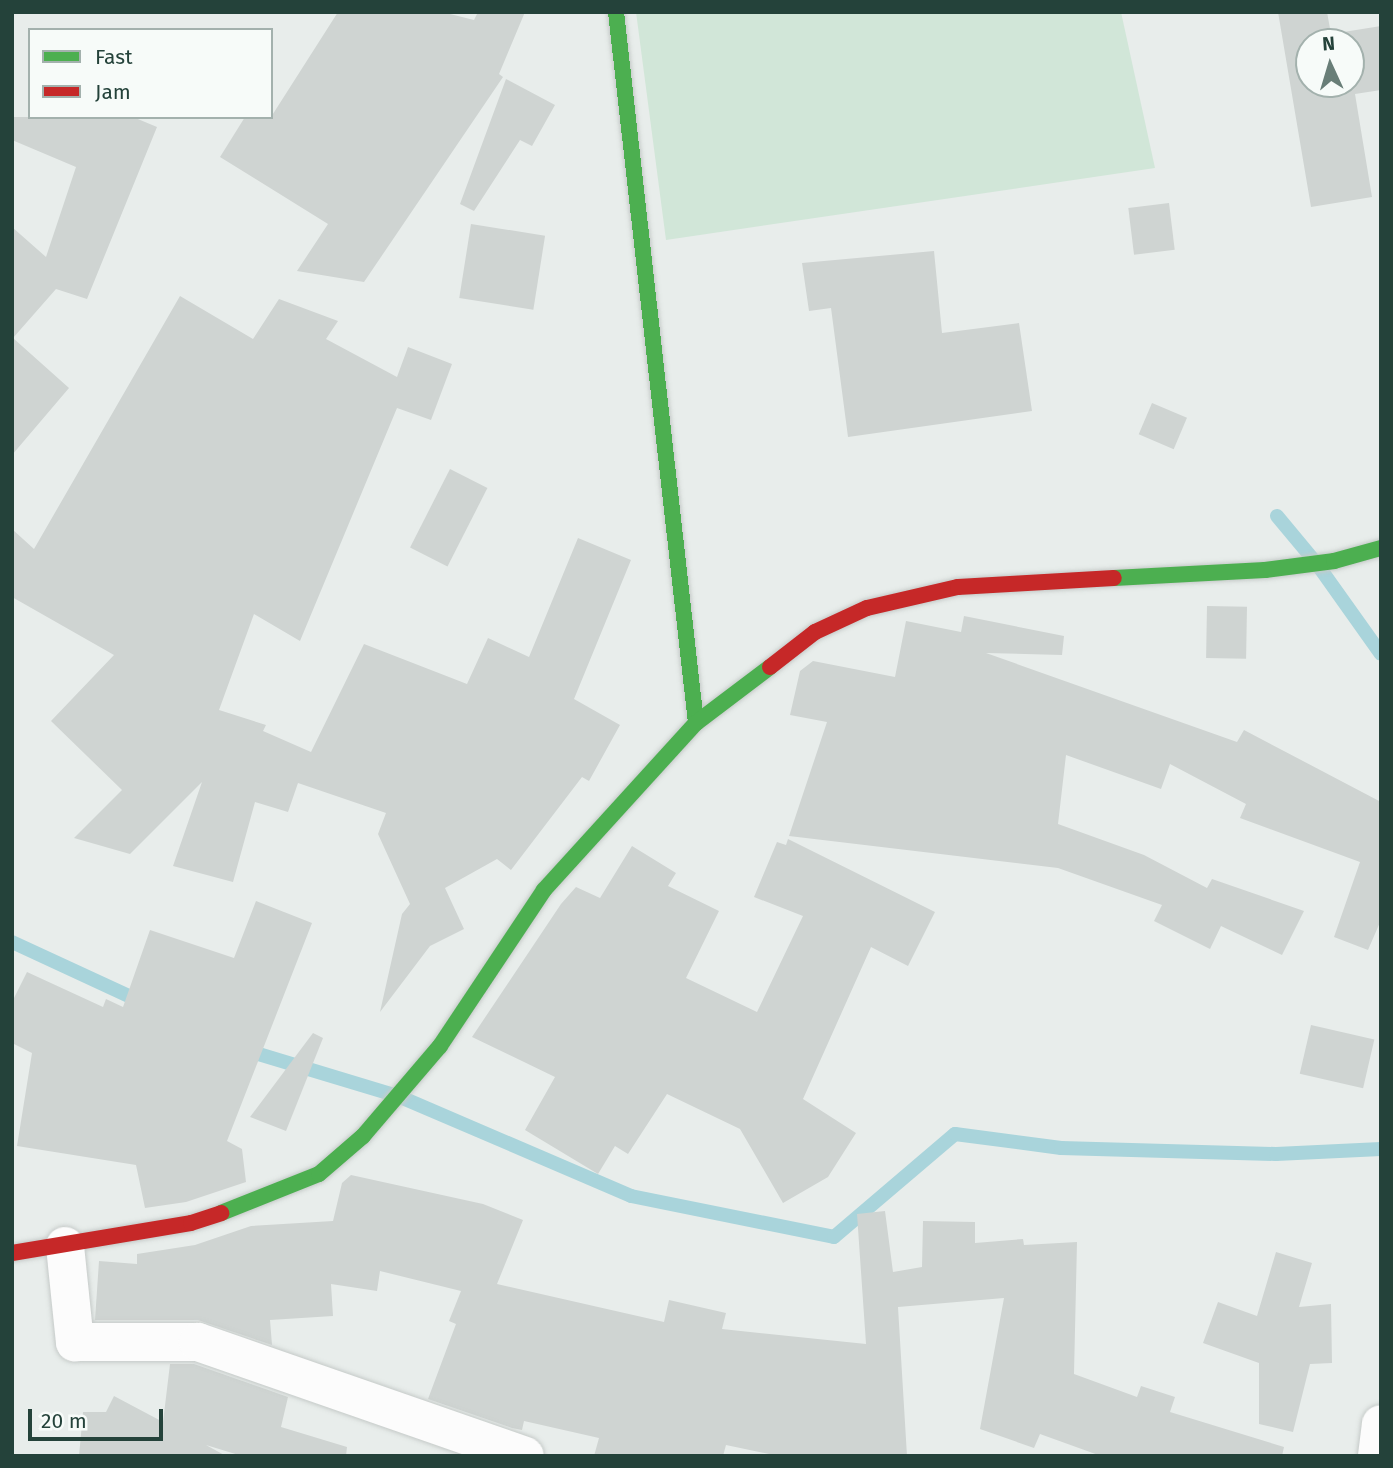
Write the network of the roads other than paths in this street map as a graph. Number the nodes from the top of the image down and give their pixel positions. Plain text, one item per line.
1 (616, 12) edge
2 (1381, 548) edge
3 (696, 723) junction
4 (65, 1246) junction
5 (12, 1253) edge
6 (1381, 1424) edge
7 (525, 1456) edge
8 (1377, 1456) edge

1 - 3 street
2 - 3 street
3 - 4 street
4 - 5 street
4 - 7 street
6 - 8 street

